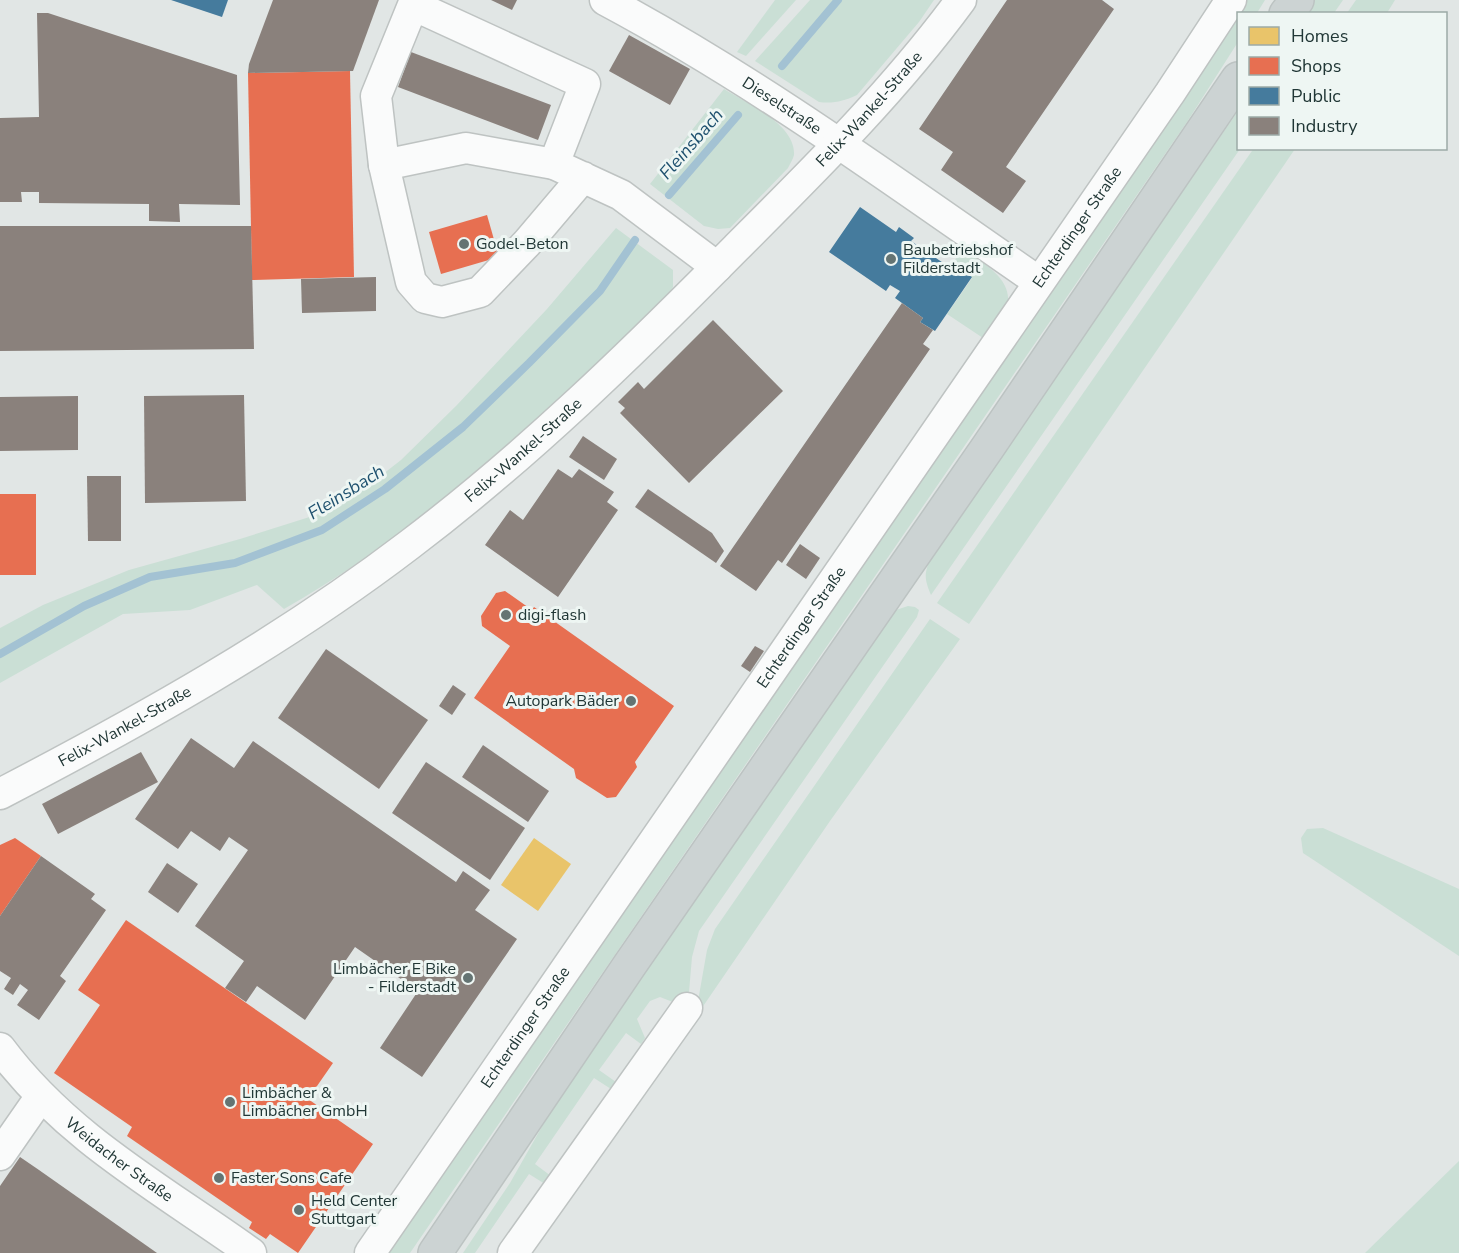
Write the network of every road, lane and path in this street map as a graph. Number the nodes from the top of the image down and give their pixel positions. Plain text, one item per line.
1 (605, 0) edge
2 (961, 0) edge
3 (1231, 0) edge
4 (1297, 0) edge
5 (1288, 12) edge
6 (1237, 82) edge
7 (838, 143) junction
8 (554, 164) junction
9 (384, 165) junction
10 (583, 177) junction
11 (717, 267) junction
12 (1039, 282) junction
13 (0, 794) edge
14 (687, 1008) dead end
15 (0, 1048) edge
16 (41, 1096) junction
17 (0, 1155) edge
18 (251, 1253) edge
19 (370, 1253) edge
20 (435, 1253) edge
21 (513, 1253) edge

1 - 7 street, Dieselstraße
2 - 7 street, Felix-Wankel-Straße
3 - 12 street, Echterdinger Straße
4 - 5 main road
6 - 20 main road
7 - 11 street, Felix-Wankel-Straße
7 - 12 street, Dieselstraße
8 - 9 street
8 - 9 street
8 - 10 street
9 - 10 street
10 - 11 street
11 - 13 street, Felix-Wankel-Straße
12 - 19 street, Echterdinger Straße
14 - 21 street
15 - 16 street, Weidacher Straße
16 - 17 street
16 - 18 street, Weidacher Straße

